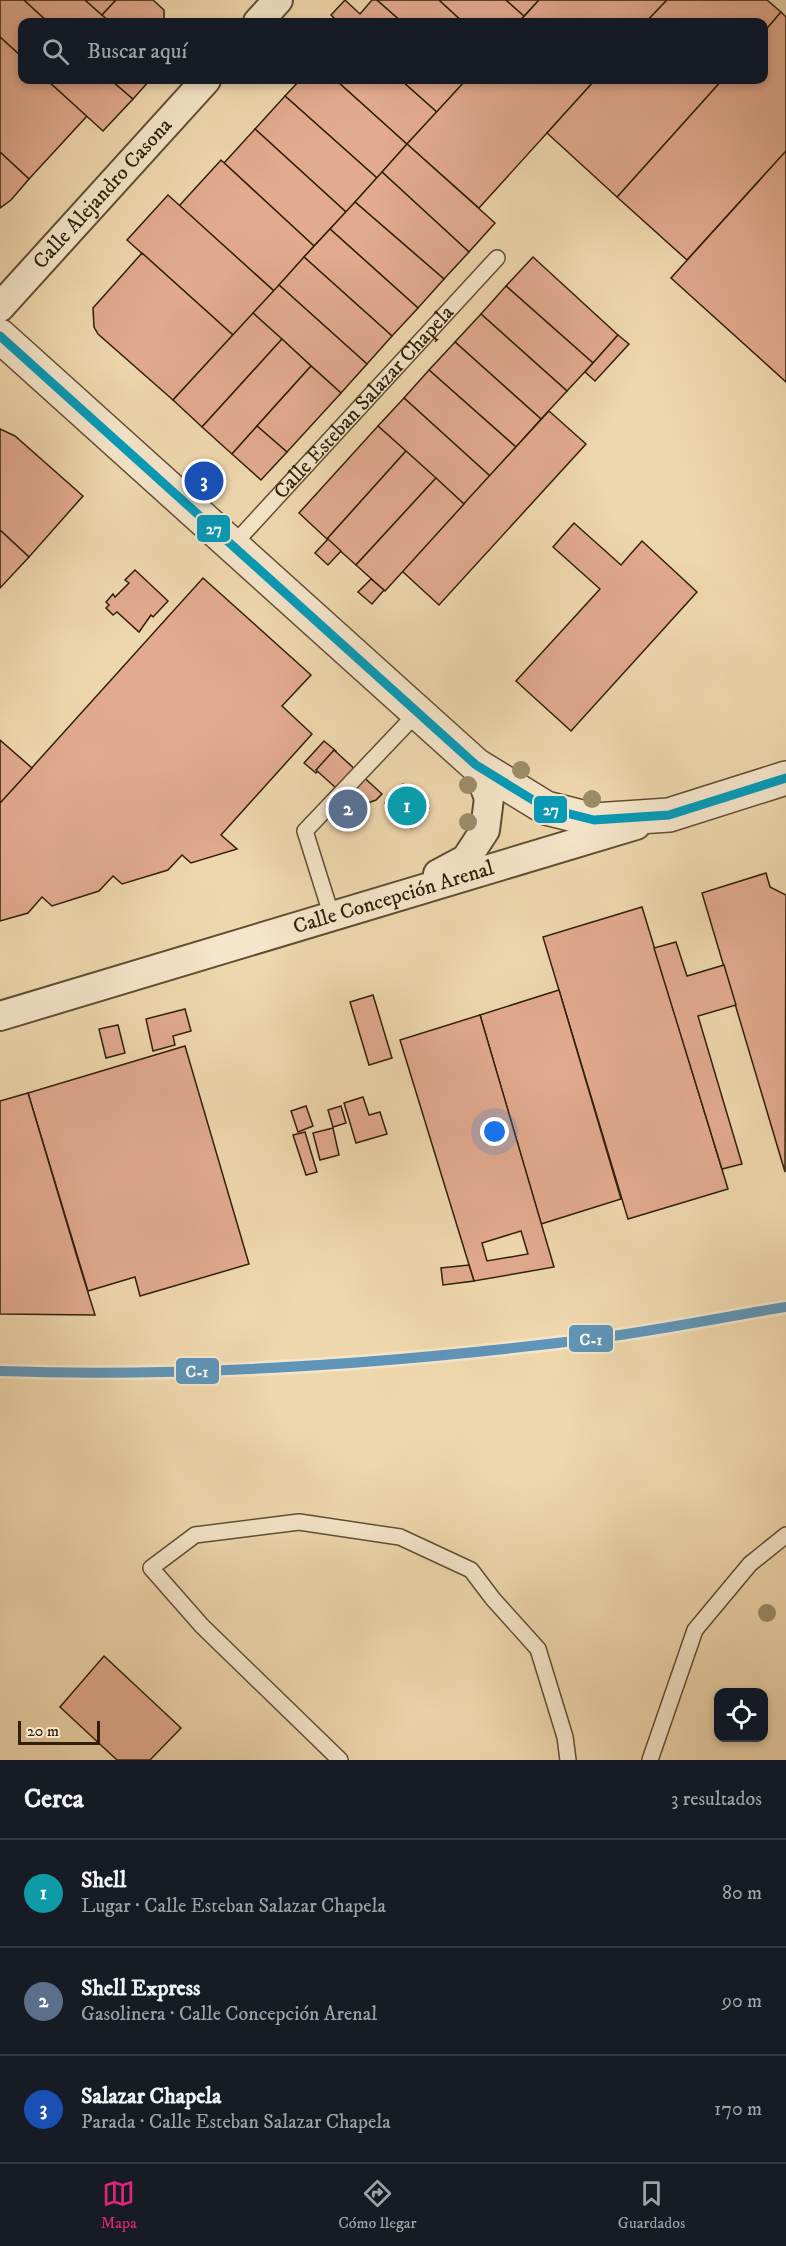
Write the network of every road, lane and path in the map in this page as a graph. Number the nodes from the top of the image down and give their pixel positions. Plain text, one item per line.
1 (202, 84) edge
2 (497, 258) dead end
3 (0, 307) edge
4 (0, 336) edge
5 (232, 546) junction
6 (417, 713) junction
7 (476, 765) junction
8 (786, 778) edge
9 (669, 815) junction
10 (394, 898) junction
11 (332, 917) junction
12 (0, 1016) edge
13 (786, 1535) edge
14 (341, 1760) edge
15 (568, 1760) edge
16 (650, 1760) edge

1 - 3 street, Calle Alejandro Casona
2 - 5 lane, Calle Esteban Salazar Chapela
4 - 5 street
5 - 6 street
6 - 7 street
6 - 11 lane
7 - 9 street
7 - 10 street
8 - 9 street, Calle Concepción Arenal
9 - 10 street, Calle Concepción Arenal
10 - 11 street, Calle Concepción Arenal
11 - 12 street, Calle Concepción Arenal
13 - 16 lane
14 - 15 lane

